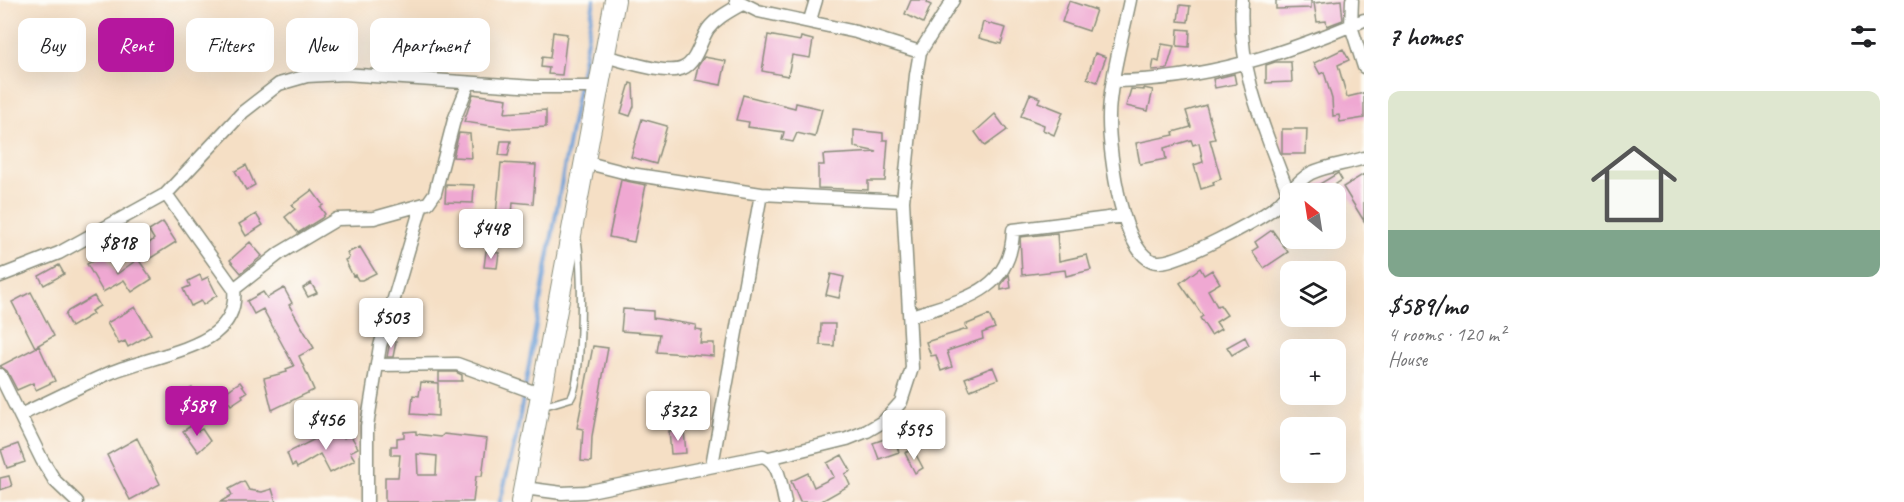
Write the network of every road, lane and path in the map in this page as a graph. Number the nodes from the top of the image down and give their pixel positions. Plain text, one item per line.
1 (615, 0) edge
2 (816, 0) edge
3 (953, 0) edge
4 (1130, 0) edge
5 (1242, 0) edge
6 (1352, 0) edge
7 (739, 2) edge
8 (810, 20) junction
9 (1364, 21) edge
10 (1351, 26) junction
11 (920, 52) junction
12 (604, 56) junction
13 (1244, 65) junction
14 (1364, 67) edge
15 (1114, 81) junction
16 (469, 83) junction
17 (598, 87) junction
18 (1364, 158) edge
19 (584, 162) junction
20 (1285, 183) edge
21 (1298, 183) edge
22 (166, 194) junction
23 (761, 194) junction
24 (903, 201) junction
25 (1280, 201) edge
26 (421, 207) junction
27 (1124, 216) junction
28 (573, 223) junction
29 (0, 276) edge
30 (234, 290) junction
31 (911, 316) junction
32 (377, 365) junction
33 (0, 375) edge
34 (541, 401) junction
35 (21, 415) junction
36 (717, 447) junction
37 (769, 458) junction
38 (729, 461) junction
39 (712, 465) junction
40 (523, 495) edge
41 (77, 502) edge
42 (367, 502) edge
43 (785, 502) edge

1 - 12 main road
2 - 8 street
3 - 11 street
4 - 15 street
5 - 13 street
6 - 10 street
7 - 8 street
7 - 12 street
8 - 11 street
9 - 10 street
10 - 13 street
10 - 14 street
11 - 24 street
12 - 17 main road
13 - 15 street
13 - 20 street
15 - 27 street
16 - 17 street
16 - 22 street
16 - 26 street
17 - 19 main road
18 - 21 street
19 - 23 street
19 - 28 main road
22 - 29 street
22 - 30 street
23 - 24 street
23 - 36 street
24 - 31 street
25 - 27 street
26 - 30 street
26 - 32 street
27 - 31 street
28 - 34 main road
28 - 34 lane
30 - 35 street
31 - 37 street
32 - 34 street
32 - 42 street
33 - 35 street
34 - 40 main road
35 - 41 street
36 - 38 street
36 - 39 street
37 - 38 street
37 - 43 street
38 - 39 street
39 - 40 street

